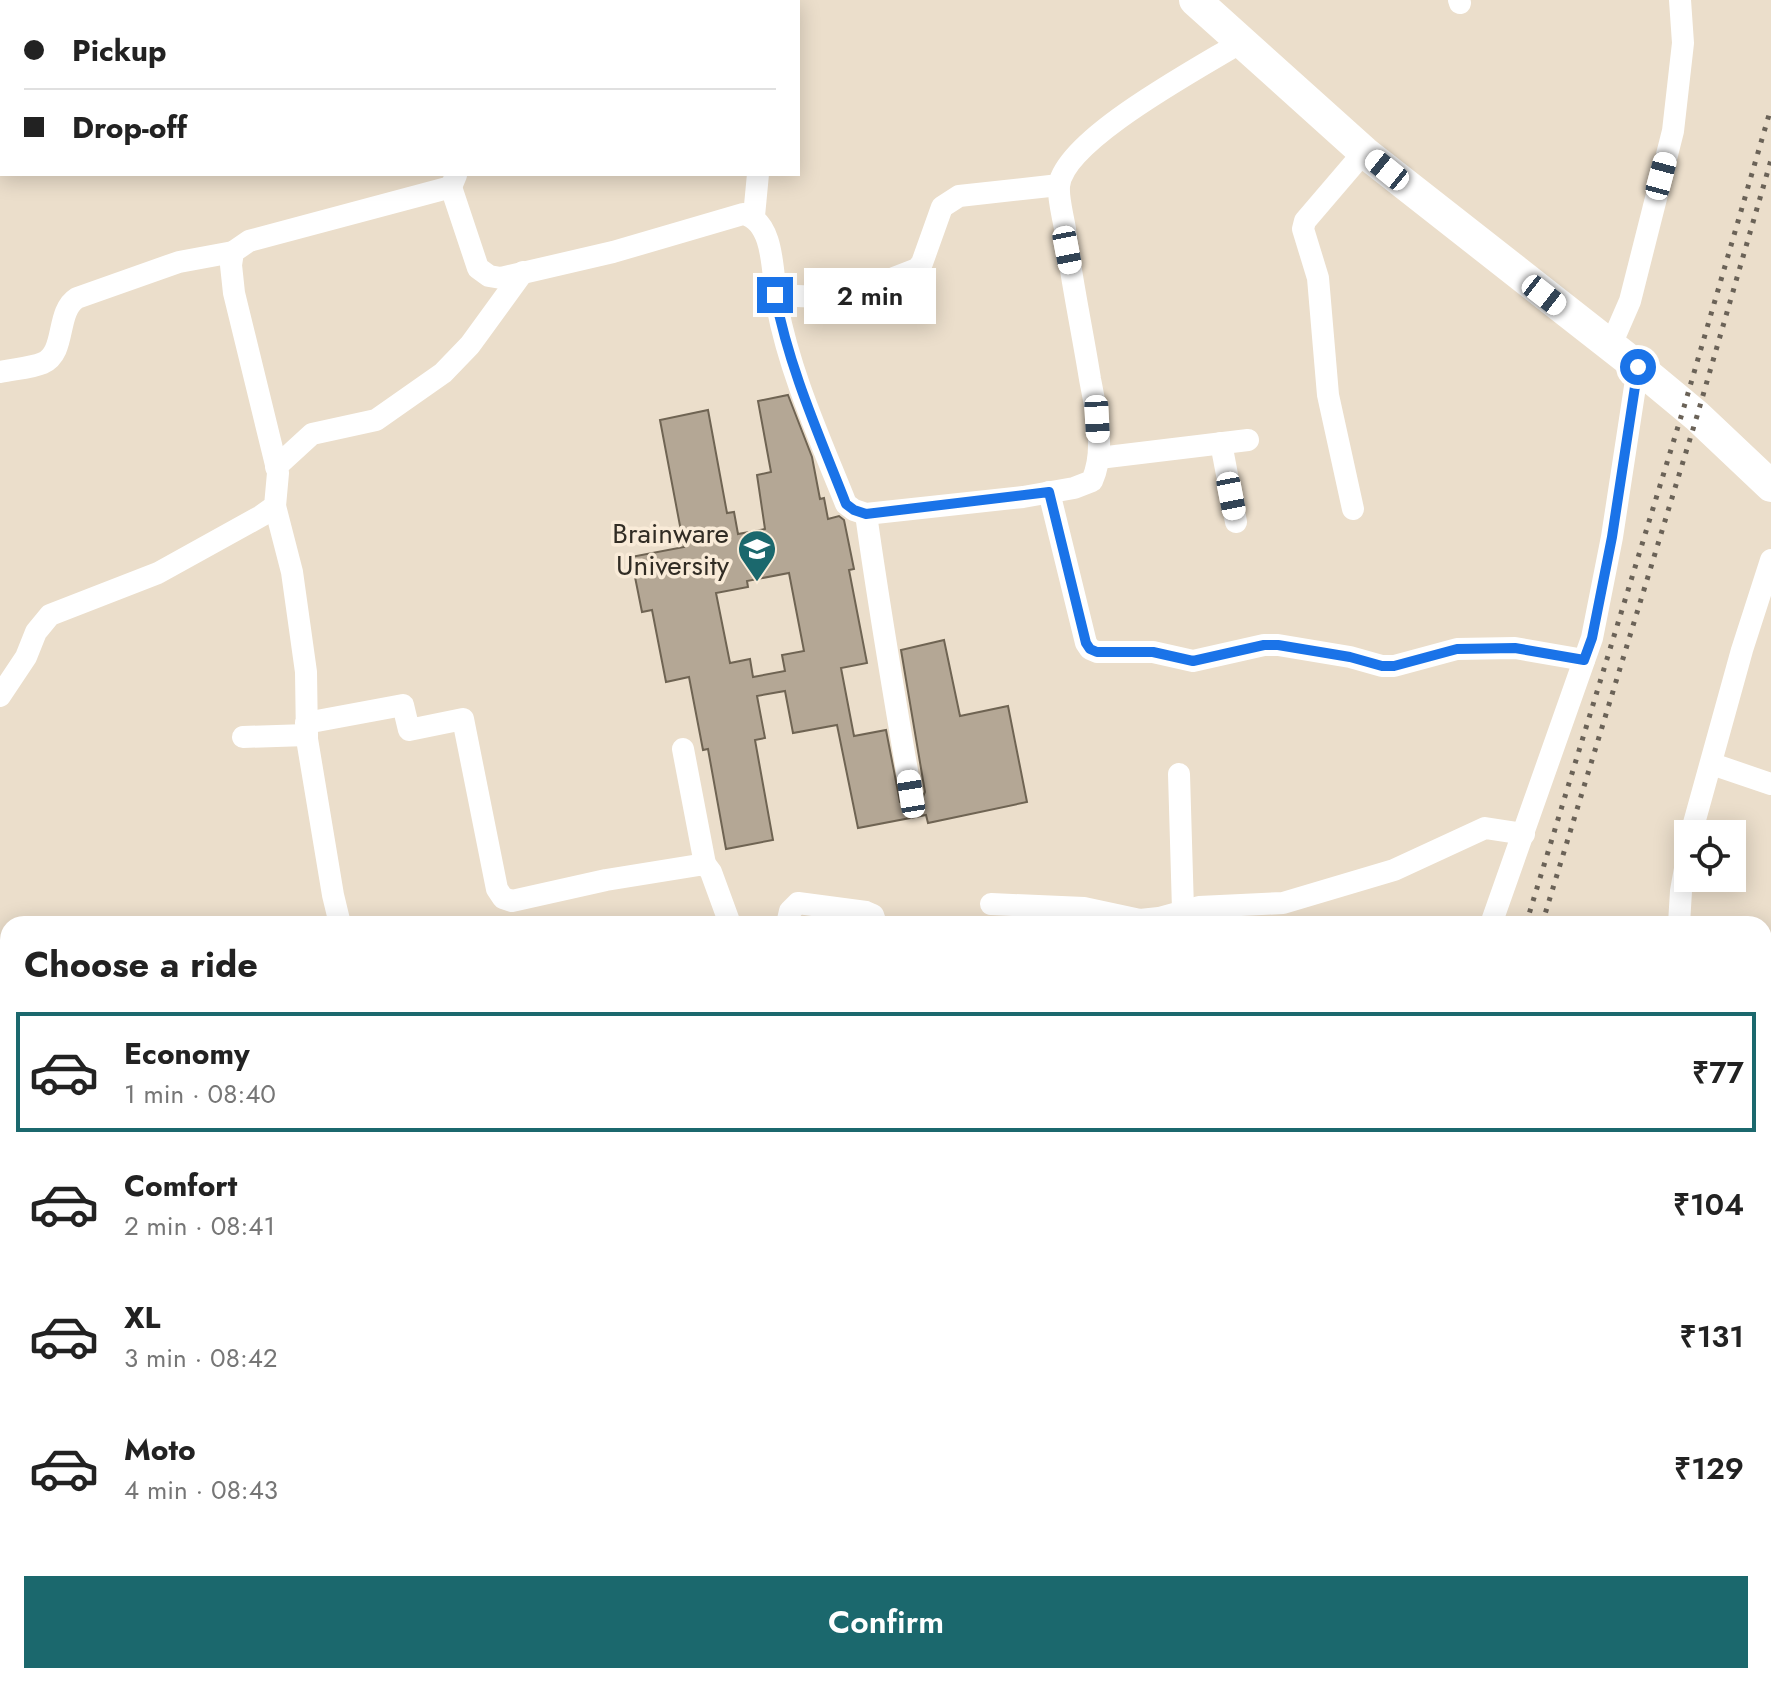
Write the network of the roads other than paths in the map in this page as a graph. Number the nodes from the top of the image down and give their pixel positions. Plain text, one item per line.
1 (1195, 0) edge
2 (1680, 0) edge
3 (1243, 41) junction
4 (1364, 152) junction
5 (758, 176) edge
6 (454, 181) edge
7 (1059, 185) junction
8 (754, 216) junction
9 (233, 252) junction
10 (523, 272) junction
11 (775, 295) junction
12 (1610, 347) junction
13 (1638, 367) junction
14 (0, 372) edge
15 (1248, 440) dead end
16 (1221, 443) junction
17 (1099, 458) junction
18 (276, 467) junction
19 (1771, 486) edge
20 (1049, 492) junction
21 (275, 506) junction
22 (1353, 509) dead end
23 (866, 514) junction
24 (1236, 522) dead end
25 (1771, 560) edge
26 (1584, 660) junction
27 (0, 696) edge
28 (306, 729) junction
29 (243, 737) dead end
30 (683, 749) dead end
31 (1712, 764) junction
32 (1179, 774) dead end
33 (1771, 784) edge
34 (911, 794) dead end
35 (1694, 820) edge
36 (1524, 834) junction
37 (705, 864) junction
38 (1681, 892) edge
39 (991, 904) dead end
40 (1183, 910) junction
41 (1291, 913) edge
42 (338, 916) edge
43 (727, 916) edge
44 (789, 916) edge
45 (873, 916) edge
46 (1121, 916) edge
47 (1165, 916) edge
48 (1494, 916) edge
49 (1679, 916) edge

1 - 3 highway
2 - 12 street
3 - 4 highway
3 - 7 street
4 - 12 highway
4 - 22 street
5 - 8 street
6 - 9 street
6 - 10 street
7 - 11 street
7 - 17 street
8 - 10 street
8 - 11 street
9 - 14 street
9 - 18 street
10 - 18 street
11 - 23 street
12 - 13 highway
13 - 19 highway
13 - 26 street
15 - 16 street
16 - 17 street
16 - 24 street
17 - 20 street
18 - 21 street
20 - 23 street
20 - 26 street
21 - 27 street
21 - 28 street
23 - 34 street
25 - 31 street
26 - 36 street
28 - 29 street
28 - 37 street
28 - 42 street
30 - 37 street
31 - 33 street
31 - 35 street
32 - 40 street
36 - 41 street
36 - 48 street
37 - 43 street
38 - 49 street
39 - 46 street
40 - 41 street
40 - 47 street
44 - 45 street

